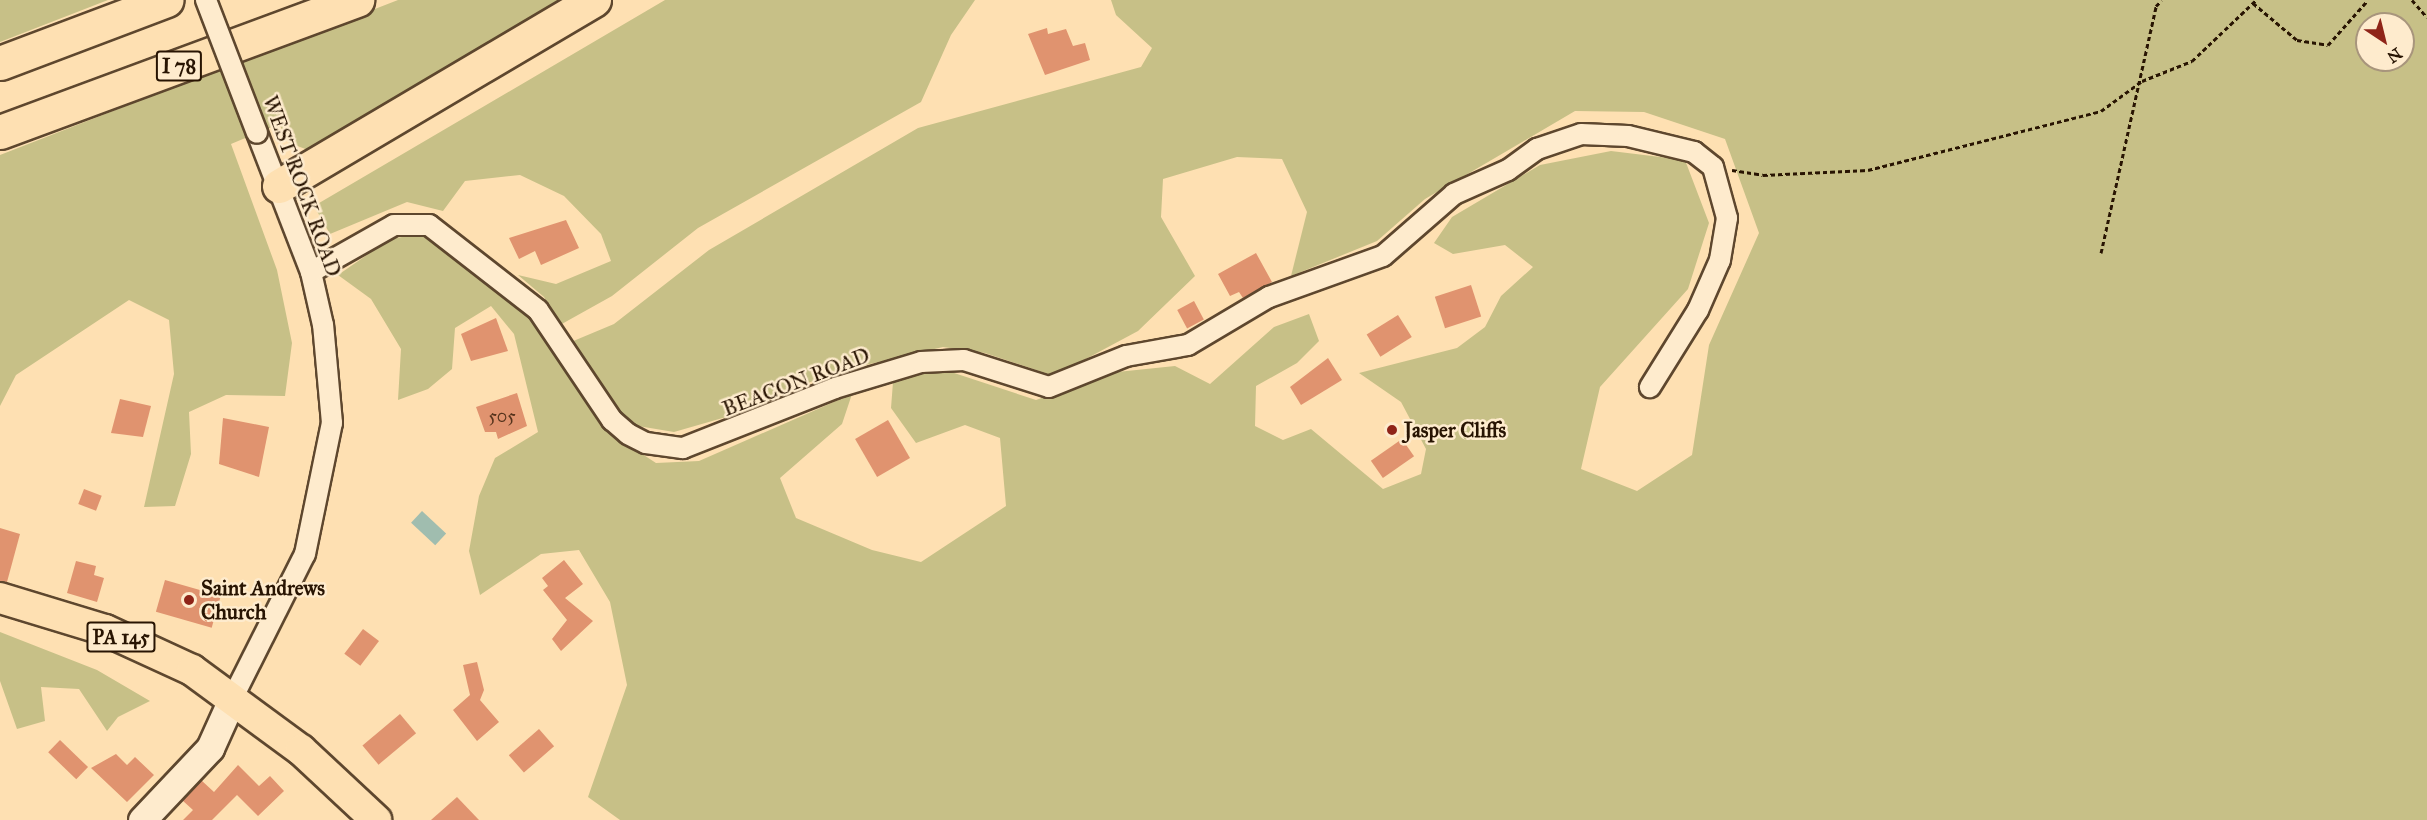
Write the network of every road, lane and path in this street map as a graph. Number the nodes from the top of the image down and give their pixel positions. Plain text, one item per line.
1 (167, 0) edge
2 (206, 0) edge
3 (357, 0) edge
4 (594, 0) edge
5 (2162, 0) edge
6 (2368, 0) edge
7 (2412, 0) edge
8 (2254, 1) edge
9 (2427, 17) edge
10 (0, 63) edge
11 (2142, 81) junction
12 (0, 132) edge
13 (1713, 167) junction
14 (279, 186) junction
15 (2101, 253) dead end
16 (311, 272) junction
17 (1650, 387) dead end
18 (0, 598) edge
19 (233, 697) junction
20 (142, 820) edge
21 (376, 820) edge

1 - 10 highway
2 - 14 street, WEST ROCK ROAD, bridge
3 - 12 highway, I 78
4 - 14 highway
5 - 11 path
6 - 8 path
7 - 9 path
8 - 11 path
11 - 13 path
11 - 15 path
13 - 16 street, BEACON ROAD
13 - 17 street
14 - 16 street, WEST ROCK ROAD
16 - 19 street, WEST ROCK ROAD
18 - 19 main road, PA 145
19 - 20 street
19 - 21 main road, PA 145

